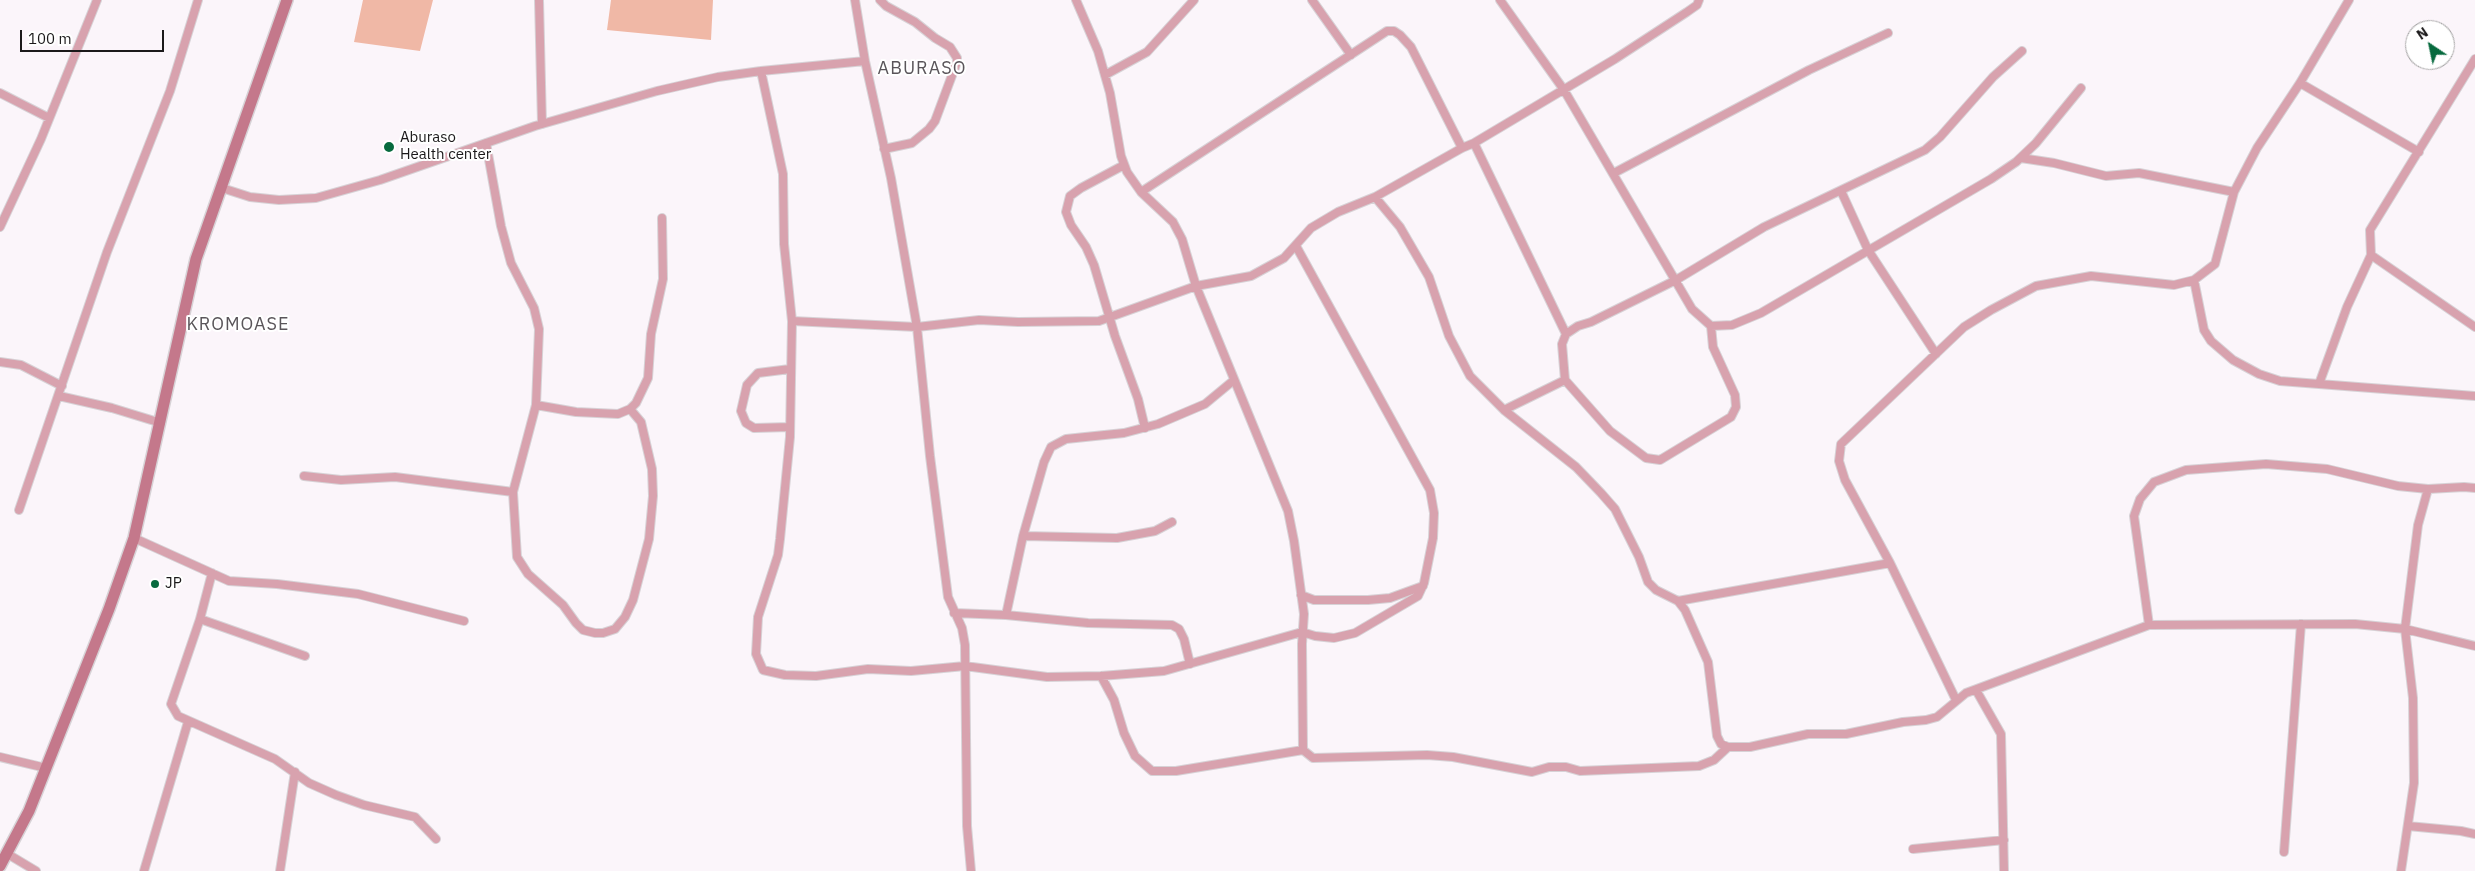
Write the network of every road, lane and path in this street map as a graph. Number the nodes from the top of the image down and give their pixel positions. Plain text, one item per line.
1 (97, 0) edge
2 (198, 0) edge
3 (287, 0) edge
4 (540, 0) edge
5 (855, 0) edge
6 (880, 0) edge
7 (1076, 0) edge
8 (1194, 0) edge
9 (1312, 0) edge
10 (1699, 0) edge
11 (2350, 0) edge
12 (1501, 1) edge
13 (1888, 33) dead end
14 (2022, 51) dead end
15 (1351, 55) junction
16 (2475, 59) edge
17 (865, 61) junction
18 (762, 71) junction
19 (1105, 75) junction
20 (2300, 83) junction
21 (2081, 88) dead end
22 (1564, 90) junction
23 (0, 92) edge
24 (49, 118) junction
25 (542, 124) junction
26 (486, 143) junction
27 (1474, 143) junction
28 (1462, 148) junction
29 (884, 149) junction
30 (2419, 152) junction
31 (2021, 158) junction
32 (1124, 165) junction
33 (1614, 173) junction
34 (222, 188) junction
35 (1841, 191) junction
36 (1141, 192) junction
37 (2234, 192) junction
38 (1376, 197) junction
39 (662, 218) dead end
40 (0, 227) edge
41 (1296, 246) junction
42 (1868, 250) junction
43 (2371, 255) junction
44 (1676, 280) junction
45 (2194, 280) junction
46 (1196, 286) junction
47 (1110, 317) junction
48 (792, 321) junction
49 (1711, 326) junction
50 (917, 327) junction
51 (2475, 327) edge
52 (1566, 334) junction
53 (1936, 354) junction
54 (0, 362) edge
55 (790, 369) junction
56 (1234, 380) junction
57 (1565, 380) junction
58 (2319, 384) junction
59 (62, 386) junction
60 (59, 396) junction
61 (2475, 396) edge
62 (536, 406) junction
63 (630, 409) junction
64 (1504, 410) junction
65 (161, 423) junction
66 (790, 427) junction
67 (1145, 428) junction
68 (304, 476) dead end
69 (2475, 488) edge
70 (2428, 489) junction
71 (513, 492) junction
72 (19, 510) dead end
73 (1172, 522) dead end
74 (1023, 536) junction
75 (134, 538) junction
76 (1890, 563) junction
77 (212, 573) junction
78 (1423, 586) junction
79 (1301, 595) junction
80 (1678, 601) junction
81 (954, 613) junction
82 (1006, 615) junction
83 (200, 619) junction
84 (464, 621) dead end
85 (2149, 624) junction
86 (2301, 624) junction
87 (2405, 629) junction
88 (1302, 632) junction
89 (2475, 646) edge
90 (305, 656) dead end
91 (1190, 664) junction
92 (965, 666) junction
93 (1101, 676) junction
94 (1976, 690) junction
95 (1956, 700) junction
96 (188, 722) junction
97 (1728, 747) junction
98 (1303, 750) junction
99 (0, 757) edge
100 (46, 768) junction
101 (295, 772) junction
102 (2408, 826) junction
103 (2475, 834) edge
104 (436, 839) dead end
105 (2004, 840) junction
106 (1913, 849) dead end
107 (2284, 852) dead end
108 (6, 853) junction
109 (0, 866) edge
110 (36, 871) edge
111 (144, 871) edge
112 (280, 871) edge
113 (971, 871) edge
114 (2004, 871) edge
115 (2401, 871) edge

1 - 24 street
2 - 59 street
3 - 34 street
4 - 25 street
5 - 17 street
6 - 29 street
7 - 19 street
8 - 19 street
9 - 15 street
10 - 22 street
11 - 20 street
12 - 22 street
13 - 33 street
14 - 35 street
15 - 28 street
15 - 36 street
16 - 30 street
17 - 18 street
17 - 29 street
18 - 25 street
18 - 48 street
19 - 32 street
20 - 30 street
20 - 37 street
21 - 31 street
22 - 27 street
22 - 33 street
23 - 24 street
24 - 40 street
25 - 26 street
26 - 34 street
26 - 62 street
27 - 28 street
27 - 52 street
28 - 38 street
29 - 50 street
30 - 43 street
31 - 37 street
31 - 42 street
32 - 36 street
32 - 47 street
33 - 44 street
34 - 65 street
35 - 42 street
35 - 44 street
36 - 46 street
37 - 45 street
38 - 41 street
38 - 64 street
39 - 63 street
41 - 46 street
41 - 78 street
42 - 49 street
42 - 53 street
43 - 51 street
43 - 58 street
44 - 49 street
44 - 52 street
45 - 53 street
45 - 58 street
46 - 47 street
46 - 56 street
47 - 50 street
47 - 67 street
48 - 50 street
48 - 55 street
49 - 57 street
50 - 81 street
52 - 57 street
53 - 76 street
54 - 59 street
55 - 66 street
55 - 66 street
56 - 67 street
56 - 79 street
57 - 64 street
58 - 61 street
59 - 60 street
60 - 65 street
60 - 72 street
62 - 63 street
62 - 71 street
63 - 71 street
64 - 80 street
65 - 75 street
66 - 92 street
67 - 74 street
68 - 71 street
69 - 70 street
70 - 85 street
70 - 87 street
73 - 74 street
74 - 82 street
75 - 77 street
75 - 100 street
76 - 80 street
76 - 95 street
77 - 83 street
77 - 84 street
78 - 79 street
78 - 88 street
79 - 88 street
80 - 97 street
81 - 82 street
81 - 92 street
82 - 91 street
83 - 90 street
83 - 96 street
85 - 86 street
85 - 94 street
86 - 87 street
86 - 107 street
87 - 89 street
87 - 102 street
88 - 91 street
88 - 98 street
91 - 93 street
92 - 93 street
92 - 113 street
93 - 98 street
94 - 95 street
94 - 105 street
95 - 97 street
96 - 101 street
96 - 111 street
97 - 98 street
99 - 100 street
100 - 108 street
101 - 104 street
101 - 112 street
102 - 103 street
102 - 115 street
105 - 106 street
105 - 114 street
108 - 109 street
108 - 110 street

